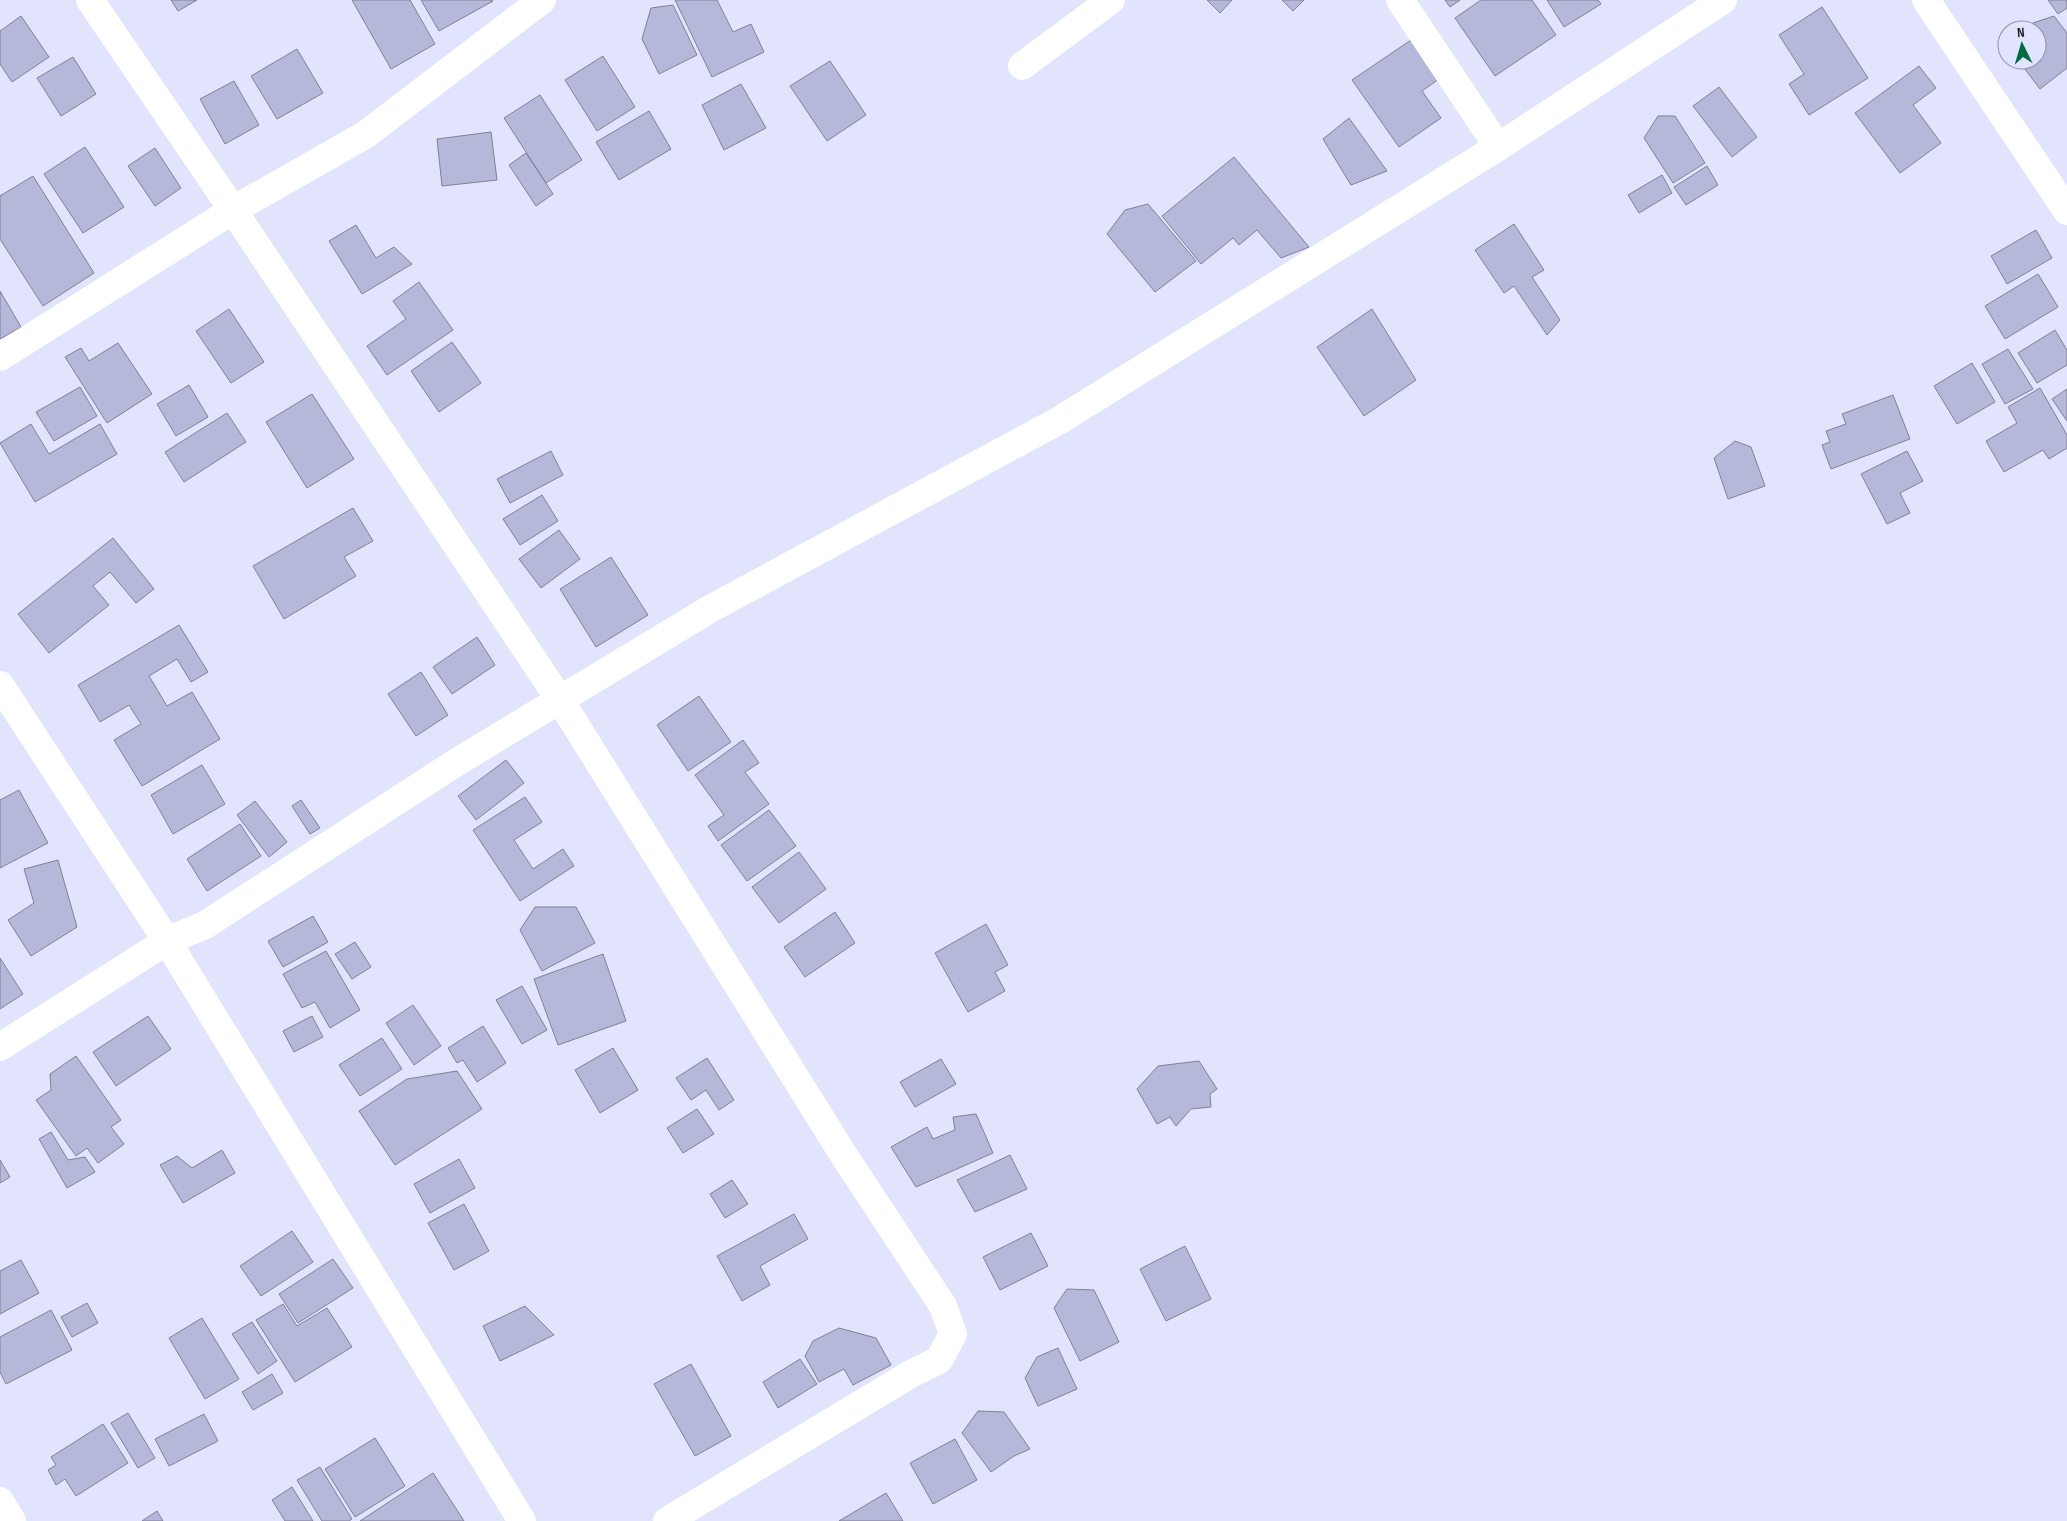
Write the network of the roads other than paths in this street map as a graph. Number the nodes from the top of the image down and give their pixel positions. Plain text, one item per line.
1 (90, 0) edge
2 (542, 0) edge
3 (1110, 0) edge
4 (1400, 0) edge
5 (1724, 0) edge
6 (1926, 0) edge
7 (1022, 66) dead end
8 (1498, 147) junction
9 (2065, 203) edge
10 (234, 210) junction
11 (0, 357) edge
12 (0, 685) edge
13 (560, 700) junction
14 (167, 941) junction
15 (0, 1048) edge
16 (0, 1502) edge
17 (12, 1521) edge
18 (522, 1521) edge
19 (667, 1521) edge

1 - 10 street
2 - 10 street
3 - 7 street
4 - 8 street
5 - 8 street
6 - 9 street
8 - 13 street
10 - 11 street
10 - 13 street
12 - 14 street
13 - 14 street
13 - 19 street
14 - 15 street
14 - 18 street
16 - 17 street

